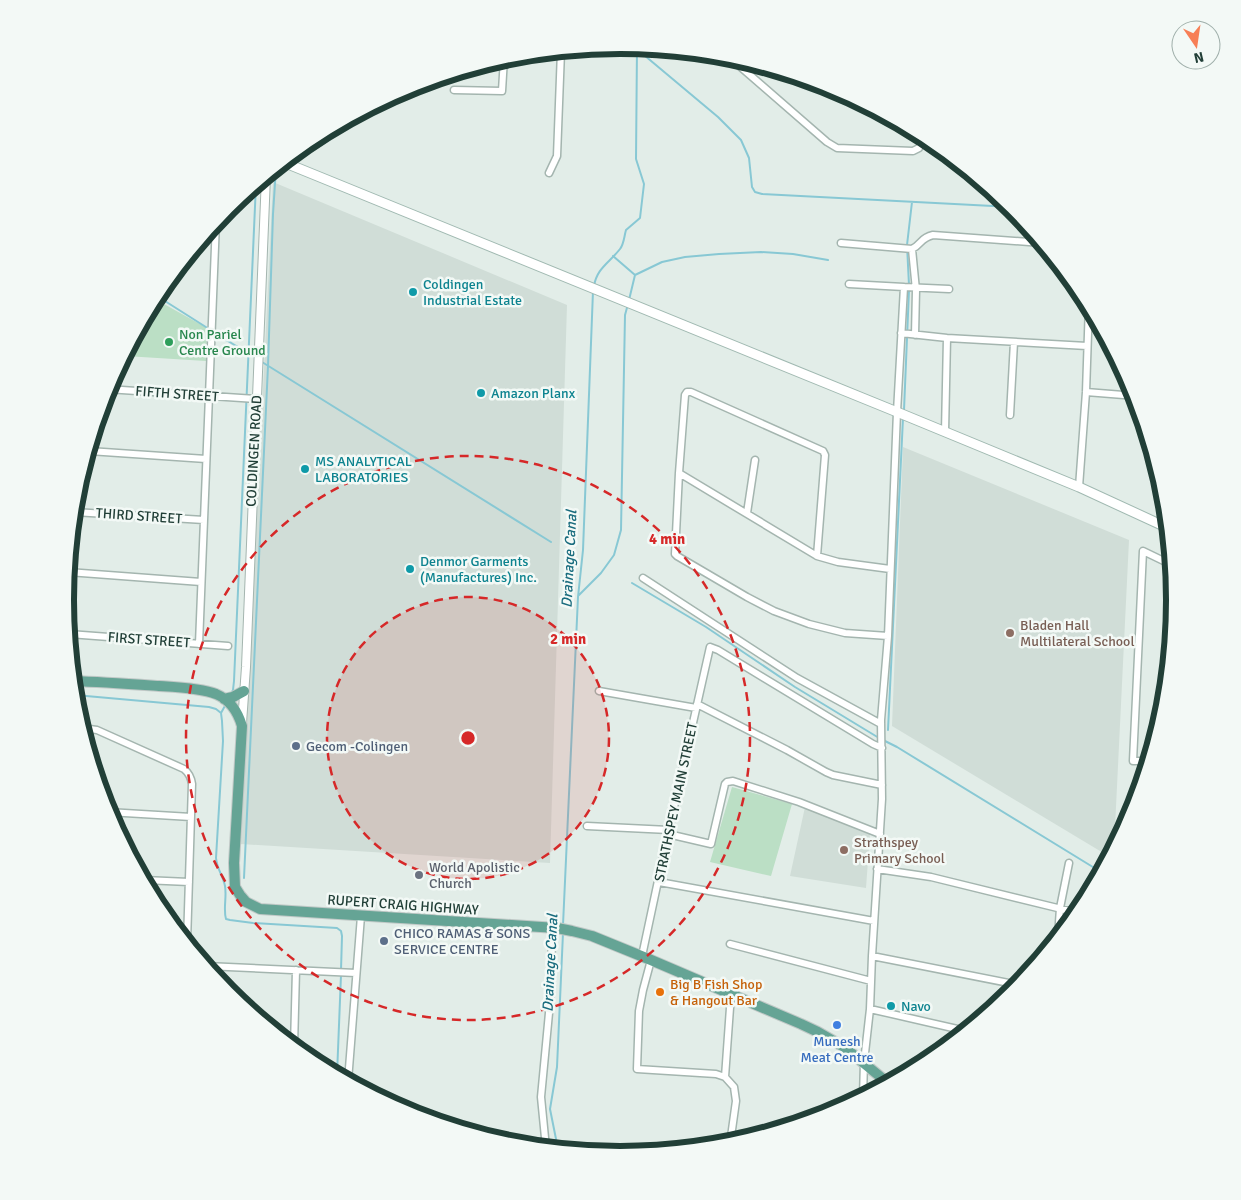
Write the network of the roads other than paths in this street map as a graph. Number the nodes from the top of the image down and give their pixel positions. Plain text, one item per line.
1 (561, 57) edge
2 (503, 66) edge
3 (741, 67) edge
4 (454, 90) dead end
5 (921, 144) edge
6 (291, 165) edge
7 (549, 173) dead end
8 (265, 185) edge
9 (216, 234) edge
10 (1033, 242) edge
11 (841, 243) dead end
12 (912, 250) junction
13 (849, 284) dead end
14 (904, 287) junction
15 (916, 288) junction
16 (949, 289) dead end
17 (1088, 318) edge
18 (902, 333) junction
19 (914, 335) junction
20 (947, 338) junction
21 (1014, 342) junction
22 (1087, 346) junction
23 (117, 390) edge
24 (1086, 392) junction
25 (1127, 395) edge
26 (209, 396) junction
27 (251, 399) junction
28 (897, 412) junction
29 (1010, 415) dead end
30 (945, 432) junction
31 (95, 451) edge
32 (206, 459) junction
33 (755, 460) dead end
34 (679, 473) junction
35 (1079, 487) junction
36 (82, 512) edge
37 (747, 513) junction
38 (204, 520) junction
39 (1161, 525) edge
40 (817, 556) junction
41 (1166, 562) edge
42 (890, 569) junction
43 (75, 573) edge
44 (643, 578) dead end
45 (202, 582) junction
46 (75, 634) edge
47 (888, 636) junction
48 (199, 644) junction
49 (228, 646) dead end
50 (81, 681) edge
51 (244, 691) junction
52 (599, 691) dead end
53 (224, 699) junction
54 (697, 706) junction
55 (881, 724) junction
56 (242, 726) junction
57 (90, 729) edge
58 (882, 748) junction
59 (1142, 761) edge
60 (882, 785) junction
61 (118, 813) edge
62 (191, 817) junction
63 (587, 826) dead end
64 (668, 832) junction
65 (880, 834) junction
66 (1068, 863) dead end
67 (877, 869) junction
68 (152, 880) edge
69 (189, 882) junction
70 (658, 882) junction
71 (1060, 908) junction
72 (1070, 911) edge
73 (361, 916) junction
74 (874, 921) junction
75 (1059, 926) edge
76 (555, 928) junction
77 (187, 933) edge
78 (730, 944) dead end
79 (872, 956) junction
80 (647, 958) junction
81 (216, 966) edge
82 (296, 970) junction
83 (356, 973) junction
84 (871, 981) junction
85 (1010, 983) edge
86 (732, 994) junction
87 (870, 1009) junction
88 (958, 1029) edge
89 (294, 1038) edge
90 (864, 1062) junction
91 (349, 1074) edge
92 (725, 1077) junction
93 (883, 1079) edge
94 (862, 1090) edge
95 (731, 1135) edge
96 (545, 1141) edge

1 - 7 street
2 - 4 street
3 - 5 street
6 - 28 main road
8 - 27 street, COLDINGEN ROAD
9 - 26 street
10 - 12 street
11 - 12 street
12 - 15 street
13 - 14 street
14 - 15 street
14 - 18 street
15 - 16 street
15 - 19 street
17 - 22 street
18 - 19 street
18 - 28 street
19 - 20 street
20 - 21 street
20 - 30 street
21 - 22 street
21 - 29 street
22 - 24 street
23 - 26 street, FIFTH STREET
24 - 25 street
24 - 35 street
26 - 27 street, FIFTH STREET
26 - 32 street
27 - 51 street, COLDINGEN ROAD
28 - 30 main road
28 - 42 street
30 - 35 main road
31 - 32 street
32 - 38 street
33 - 37 street
34 - 37 street
34 - 40 street
34 - 47 street
35 - 39 main road
36 - 38 street, THIRD STREET
37 - 40 street
38 - 45 street
40 - 42 street
41 - 59 street
42 - 47 street
43 - 45 street
44 - 55 street
45 - 48 street
46 - 48 street, FIRST STREET
47 - 55 street
48 - 49 street, FIRST STREET
50 - 53 main road
51 - 53 main road
51 - 56 street, COLDINGEN ROAD
52 - 54 street
53 - 56 main road
54 - 58 street, STRATHSPEY MAIN STREET
54 - 60 street
54 - 64 street, STRATHSPEY MAIN STREET
55 - 58 street
56 - 73 main road, RUPERT CRAIG HIGHWAY
57 - 62 street
58 - 60 street
60 - 65 street
61 - 62 street
62 - 69 street
63 - 64 street
64 - 65 street
64 - 70 street, STRATHSPEY MAIN STREET
65 - 67 street
66 - 71 street
67 - 71 street
67 - 74 street
68 - 69 street
69 - 77 street
70 - 74 street
70 - 80 street, STRATHSPEY MAIN STREET
71 - 72 street
71 - 75 street
73 - 76 main road, RUPERT CRAIG HIGHWAY
73 - 83 street
74 - 79 street
76 - 80 main road, RUPERT CRAIG HIGHWAY
76 - 96 street
78 - 84 street
79 - 84 street
79 - 85 street
80 - 86 main road, RUPERT CRAIG HIGHWAY
80 - 92 street, STRATHSPEY MAIN STREET
81 - 82 street
82 - 83 street
82 - 89 street
83 - 91 street
84 - 87 street
86 - 90 main road, RUPERT CRAIG HIGHWAY
86 - 92 street
87 - 88 street
87 - 90 street
90 - 93 main road, RUPERT CRAIG HIGHWAY
90 - 94 street
92 - 95 street

